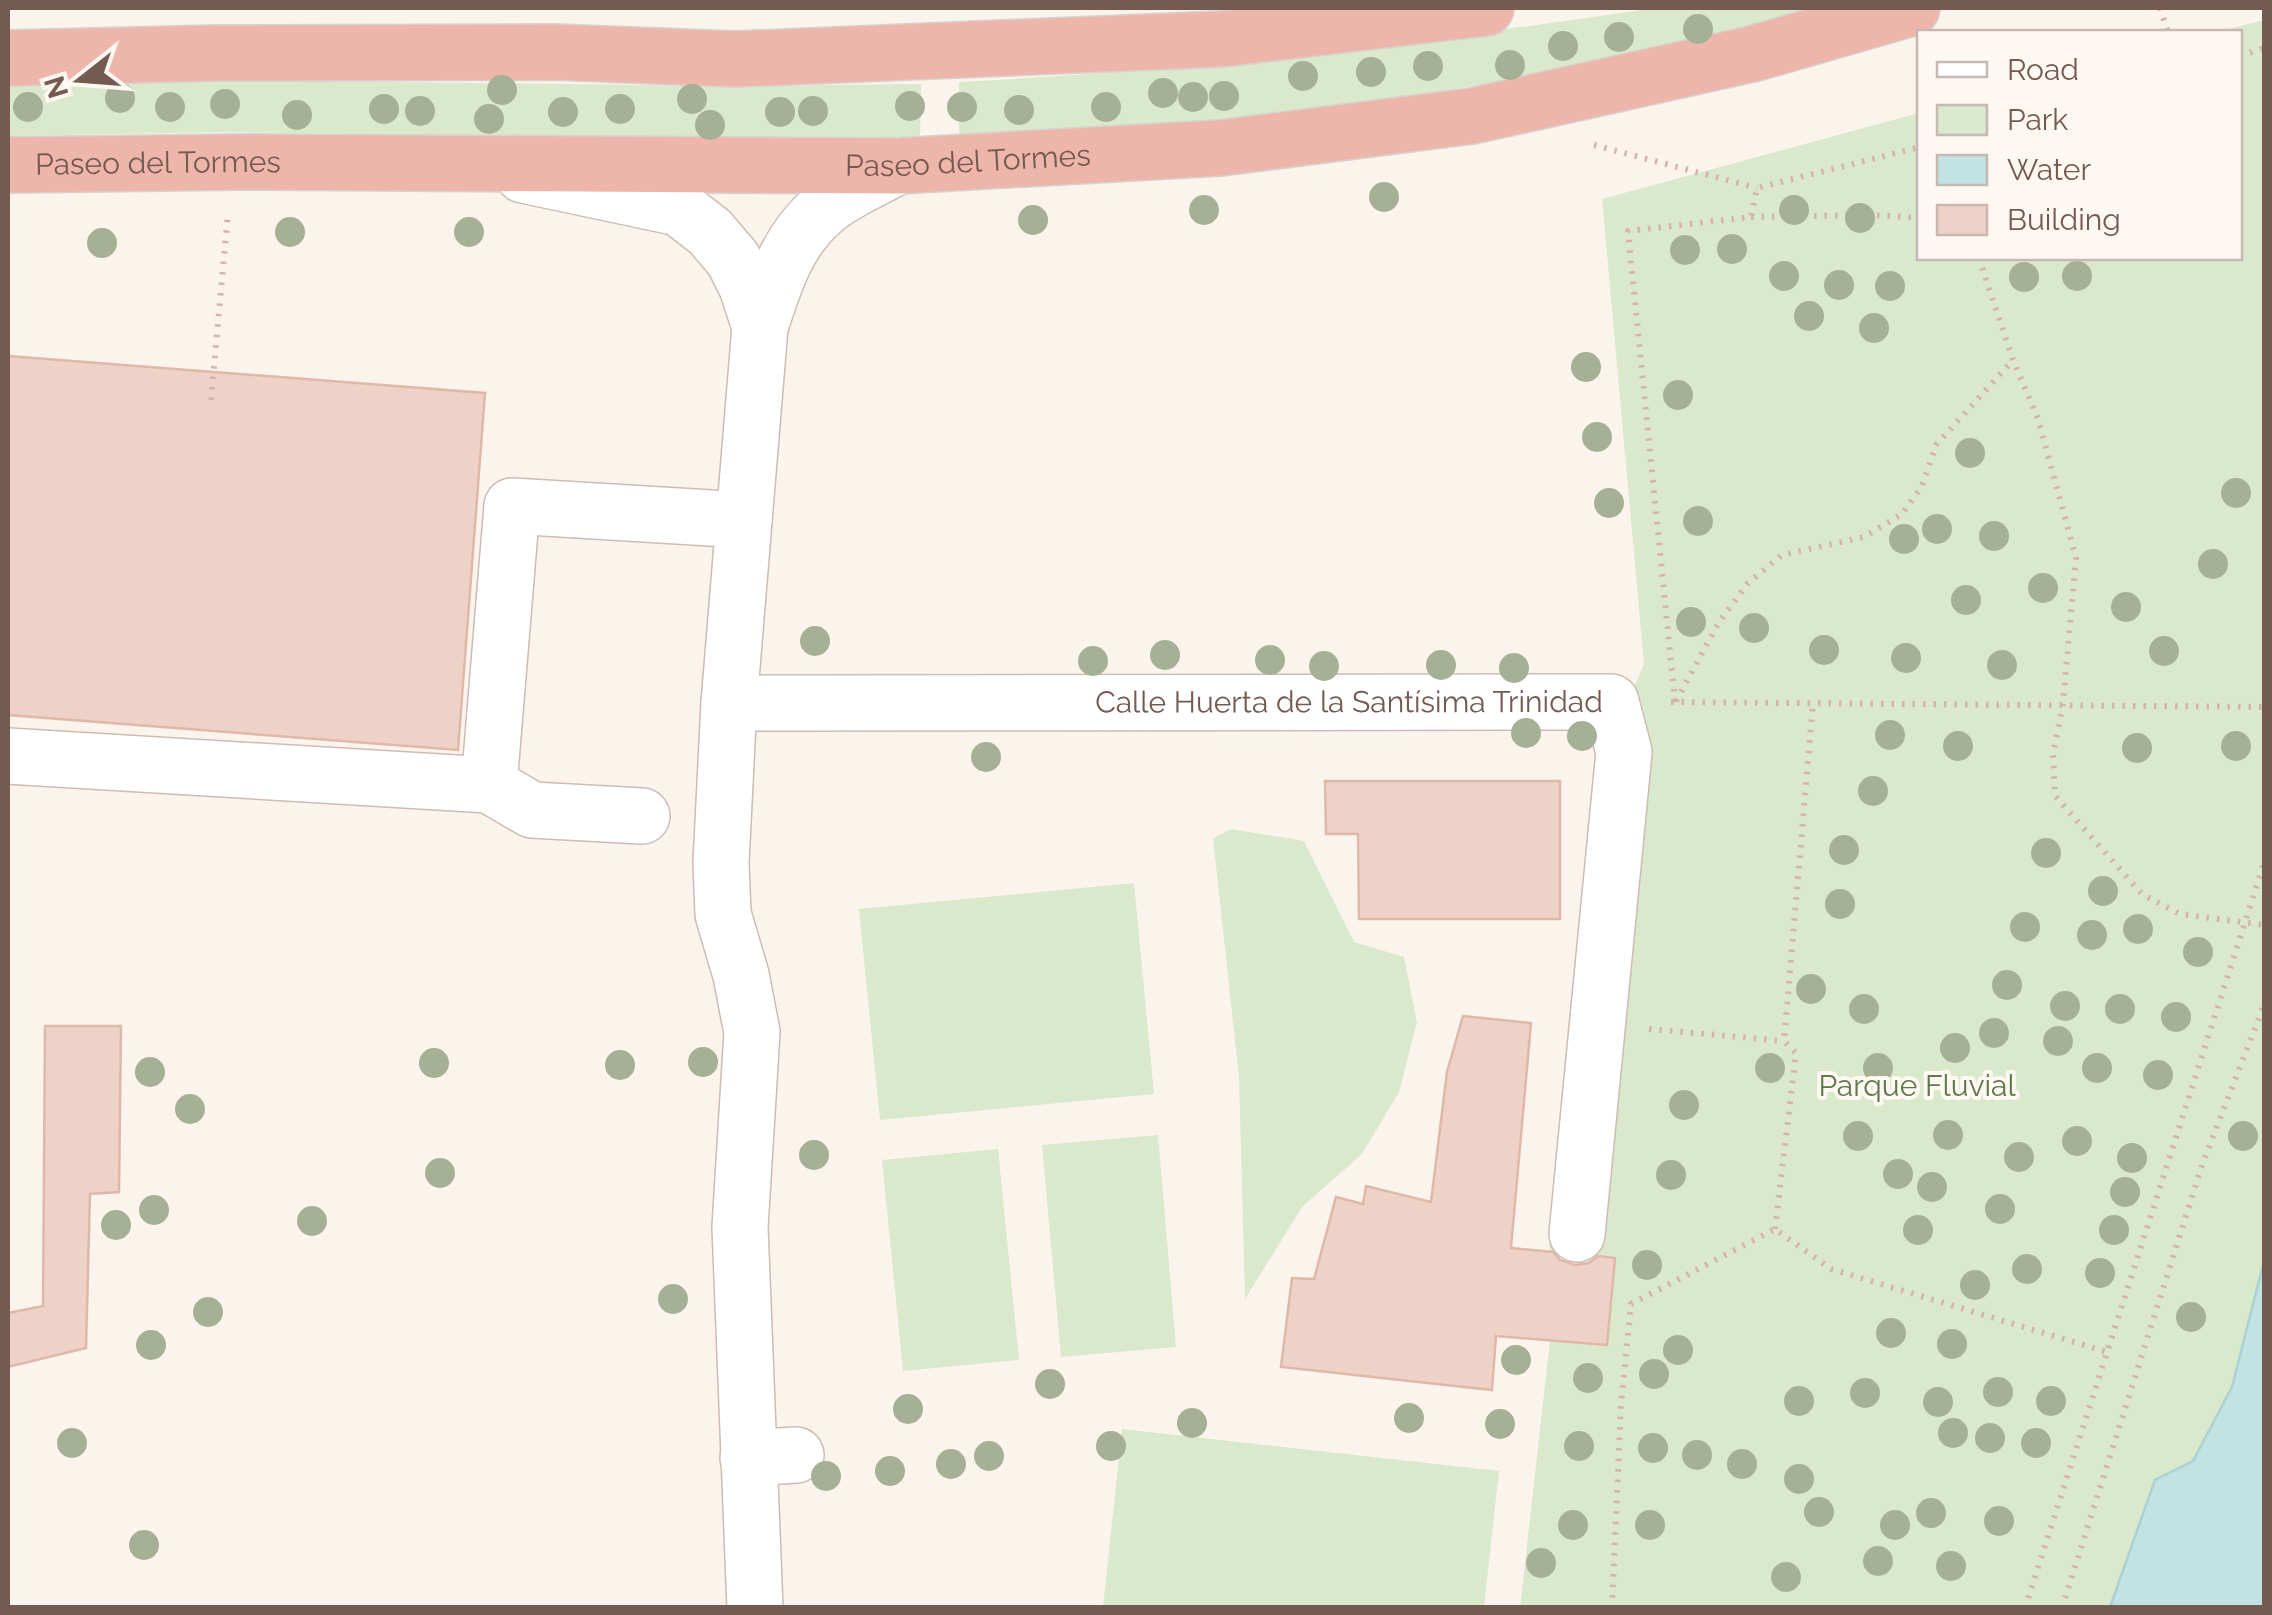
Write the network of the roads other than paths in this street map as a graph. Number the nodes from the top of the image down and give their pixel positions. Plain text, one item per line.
1 (1486, 8) edge
2 (1912, 8) edge
3 (8, 58) edge
4 (475, 164) junction
5 (8, 165) edge
6 (898, 166) junction
7 (760, 326) junction
8 (744, 520) junction
9 (729, 703) junction
10 (8, 756) edge
11 (489, 785) junction
12 (642, 816) dead end
13 (1577, 1234) dead end
14 (756, 1608) edge

1 - 3 highway
2 - 6 highway, Paseo del Tormes
4 - 5 highway, Paseo del Tormes
4 - 6 highway, Paseo del Tormes
4 - 7 street
6 - 7 street
7 - 8 street
8 - 9 street
8 - 11 street
9 - 13 street, Calle Huerta de la Santísima Trinidad
9 - 14 street
10 - 11 street
11 - 12 street

